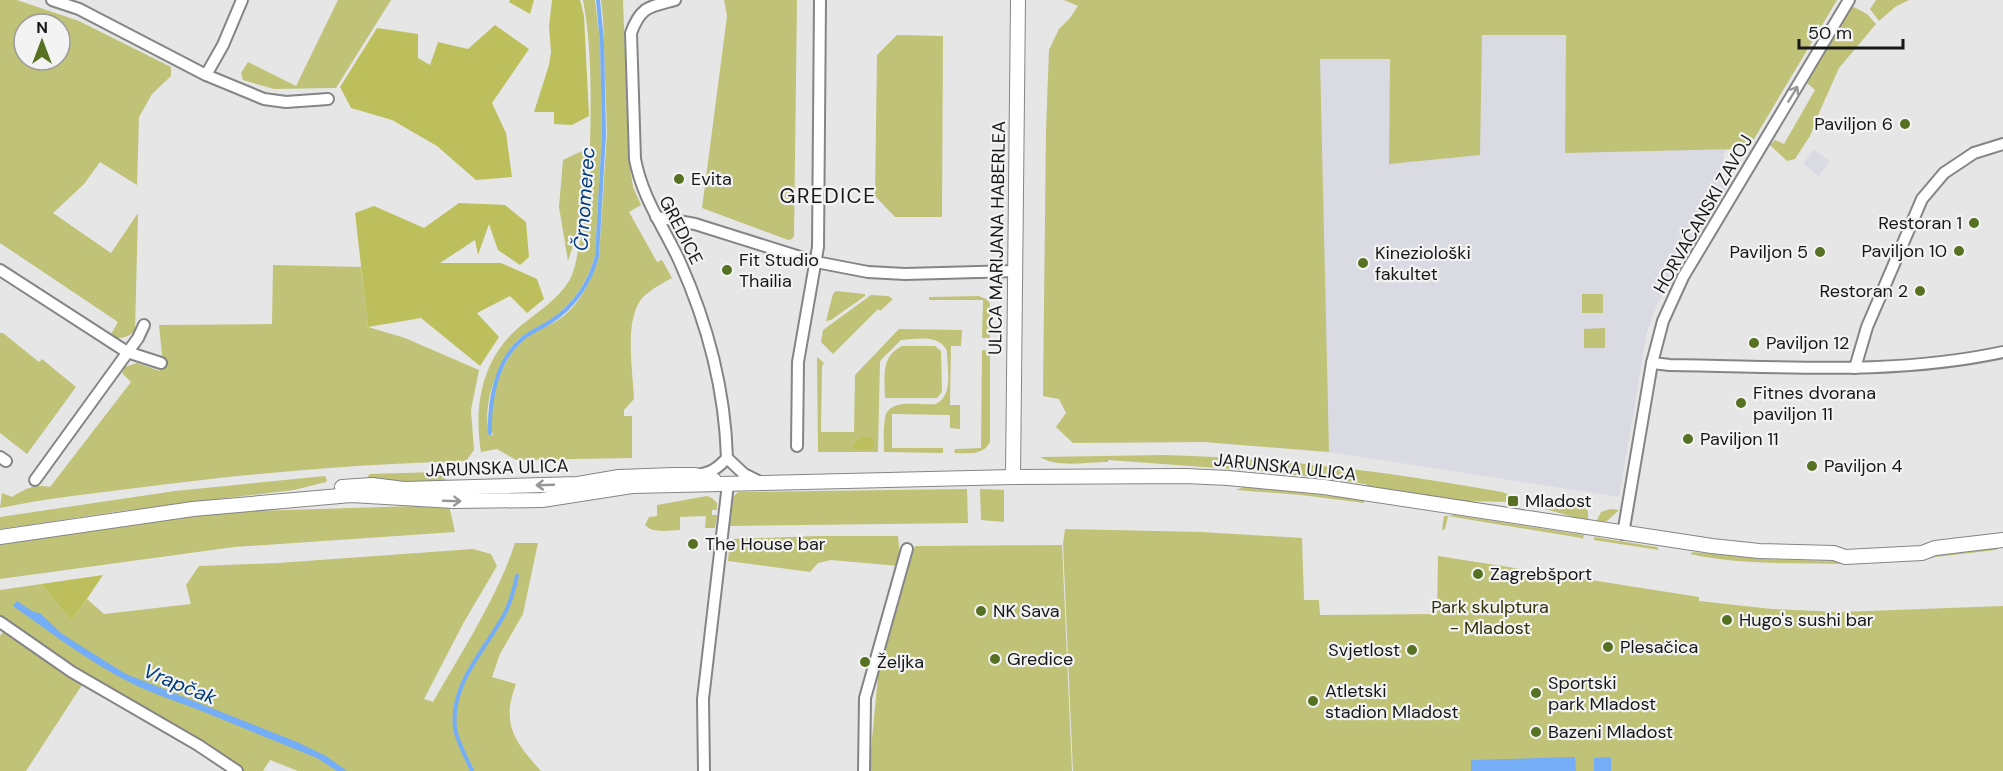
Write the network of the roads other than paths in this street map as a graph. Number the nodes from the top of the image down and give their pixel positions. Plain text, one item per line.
1 (52, 0) edge
2 (242, 0) edge
3 (675, 0) edge
4 (820, 0) edge
5 (1018, 0) edge
6 (1849, 0) edge
7 (206, 75) junction
8 (328, 99) dead end
9 (2003, 144) edge
10 (656, 217) junction
11 (816, 262) junction
12 (0, 270) edge
13 (1015, 271) junction
14 (144, 325) dead end
15 (127, 352) junction
16 (2003, 352) edge
17 (160, 363) dead end
18 (1652, 363) junction
19 (1855, 368) junction
20 (797, 447) dead end
21 (727, 458) junction
22 (695, 475) junction
23 (1013, 477) junction
24 (35, 480) dead end
25 (762, 483) junction
26 (728, 484) junction
27 (268, 501) junction
28 (1623, 534) junction
29 (0, 537) edge
30 (2000, 539) edge
31 (907, 549) dead end
32 (0, 622) edge
33 (237, 771) edge
34 (704, 771) edge
35 (864, 771) edge

1 - 7 street
2 - 7 street
3 - 10 street, GREDICE
4 - 11 street
5 - 13 street, ULICA MARIJANA HABERLEA
18 -> 6 street, HORVAĆANSKI ZAVOJ
7 - 8 street
9 - 19 street
10 - 11 street
10 - 21 street, GREDICE
11 - 13 street
11 - 20 street
12 - 15 street
13 - 23 street, ULICA MARIJANA HABERLEA
14 - 15 street
15 - 17 street
15 - 24 street
16 - 19 street
18 - 19 street
18 - 28 street, HORVAĆANSKI ZAVOJ
21 - 22 street
21 - 25 street
22 - 26 street, JARUNSKA ULICA
22 -> 27 street, JARUNSKA ULICA
23 - 25 street, JARUNSKA ULICA
23 - 28 street, JARUNSKA ULICA
25 - 26 street, JARUNSKA ULICA
27 -> 26 street, JARUNSKA ULICA
26 - 34 street
27 - 29 street, JARUNSKA ULICA
28 - 30 street, JARUNSKA ULICA
31 - 35 street
32 - 33 street

